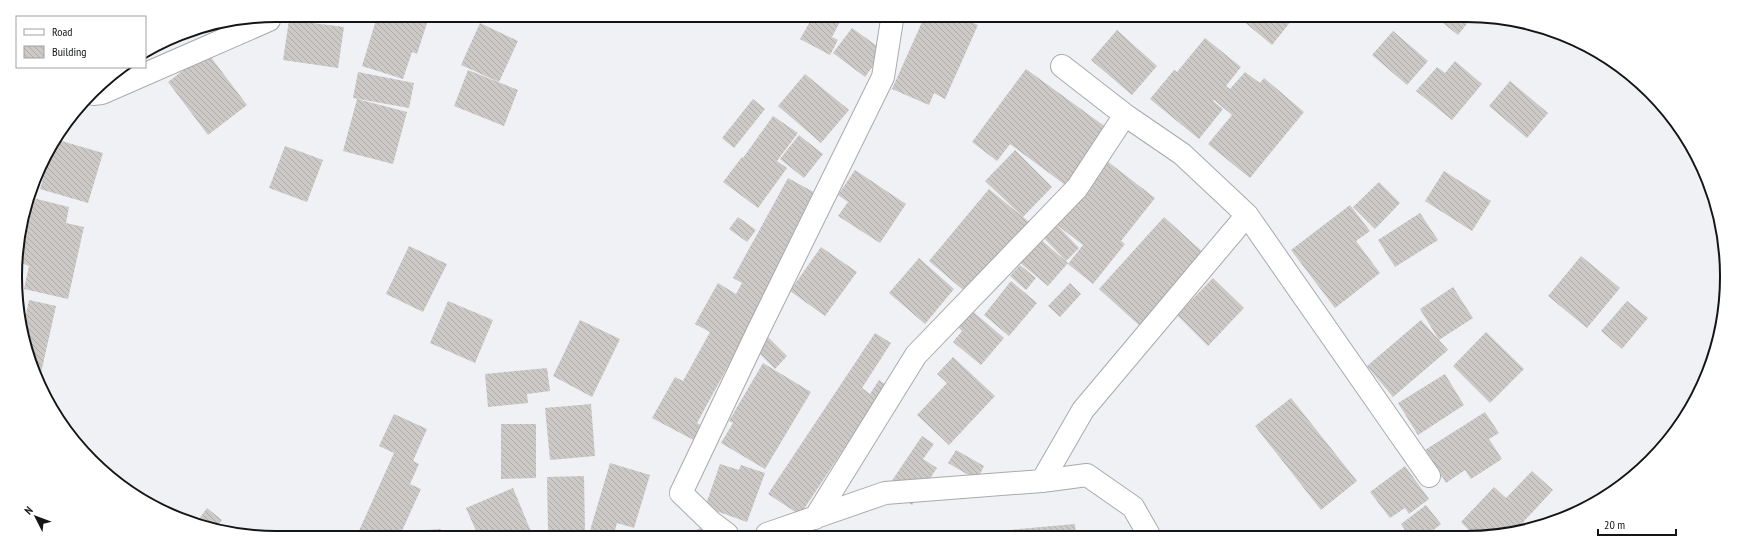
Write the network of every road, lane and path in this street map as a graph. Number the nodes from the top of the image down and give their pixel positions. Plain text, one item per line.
1 (892, 22) edge
2 (262, 23) edge
3 (1062, 66) dead end
4 (101, 93) edge
5 (1125, 115) junction
6 (1247, 215) junction
7 (1428, 476) dead end
8 (1042, 481) junction
9 (815, 518) junction
10 (791, 530) edge
11 (723, 531) edge
12 (1147, 531) edge

1 - 11 street
2 - 4 street
3 - 5 street
5 - 6 street
5 - 9 street
6 - 7 street
6 - 8 street
8 - 9 street
8 - 12 street
9 - 10 street

